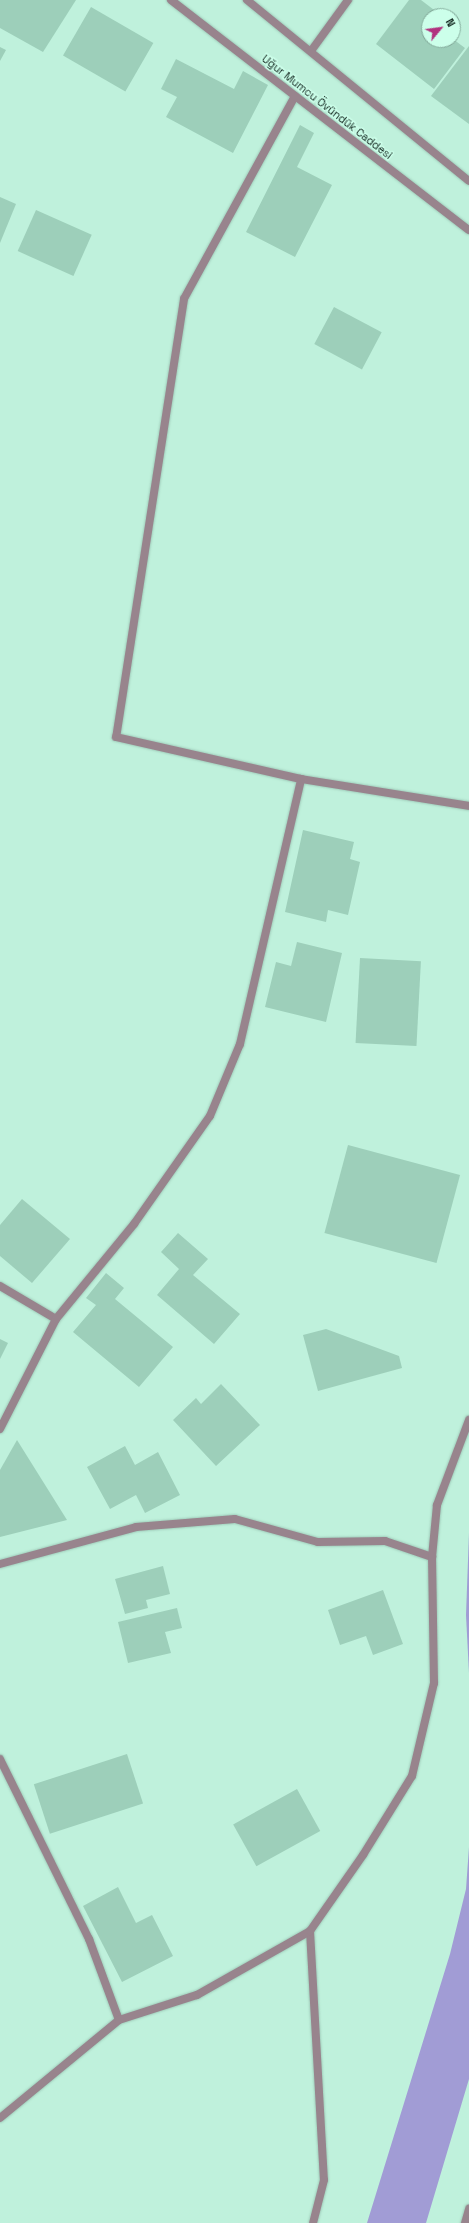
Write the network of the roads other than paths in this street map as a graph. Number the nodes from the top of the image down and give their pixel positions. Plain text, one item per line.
1 (171, 0) edge
2 (247, 0) edge
3 (348, 0) edge
4 (311, 51) junction
5 (295, 96) junction
6 (469, 181) edge
7 (469, 230) edge
8 (301, 779) junction
9 (469, 806) edge
10 (0, 1286) edge
11 (56, 1318) junction
12 (469, 1420) edge
13 (0, 1429) edge
14 (432, 1558) junction
15 (0, 1564) edge
16 (0, 1760) edge
17 (310, 1932) junction
18 (119, 2020) junction
19 (0, 2118) edge
20 (469, 2209) edge
21 (313, 2223) edge
22 (465, 2223) edge

1 - 5 street, Uğur Mumcu Övündük Caddesi
2 - 4 street
3 - 4 street
4 - 6 street
5 - 7 street, Uğur Mumcu Övündük Caddesi
5 - 8 street
8 - 9 street
8 - 11 street
10 - 11 street
11 - 13 street
12 - 14 street
14 - 15 street
14 - 17 street
16 - 18 street
17 - 18 street
17 - 21 street
18 - 19 street
20 - 22 street

